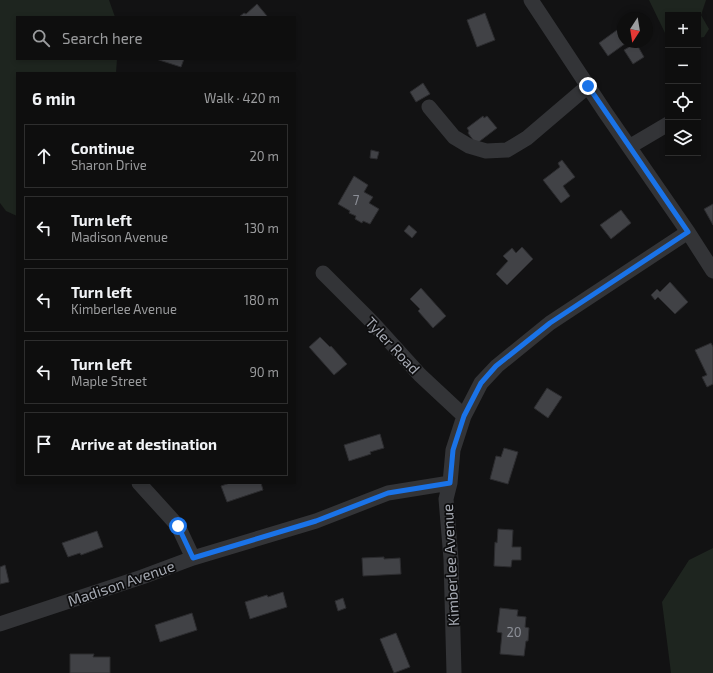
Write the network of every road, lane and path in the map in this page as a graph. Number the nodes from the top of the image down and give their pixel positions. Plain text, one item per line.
1 (531, 0) edge
2 (588, 86) junction
3 (429, 107) dead end
4 (665, 126) edge
5 (629, 147) junction
6 (688, 232) junction
7 (713, 271) edge
8 (323, 273) dead end
9 (464, 416) junction
10 (450, 483) junction
11 (140, 484) edge
12 (193, 558) junction
13 (0, 624) edge
14 (454, 673) edge

1 - 2 street
2 - 3 street
2 - 5 street
4 - 5 street
5 - 6 street
6 - 7 street
6 - 9 street, Kimberlee Avenue
8 - 9 street, Tyler Road
9 - 10 street, Kimberlee Avenue
10 - 12 street, Madison Avenue
10 - 14 street, Kimberlee Avenue
11 - 12 street
12 - 13 street, Madison Avenue

